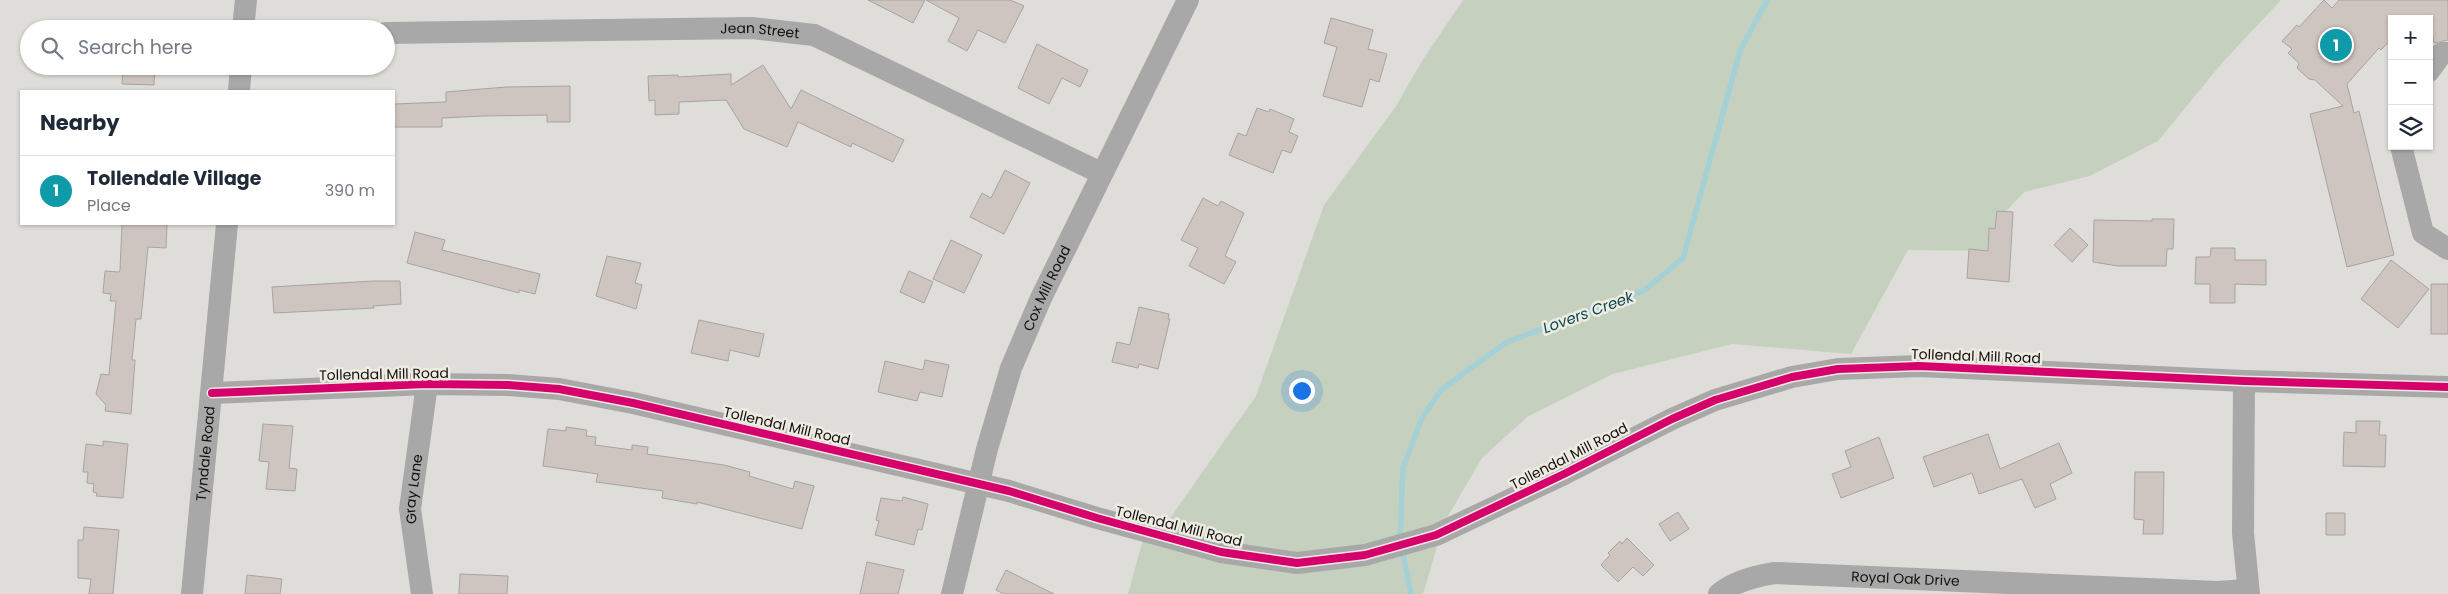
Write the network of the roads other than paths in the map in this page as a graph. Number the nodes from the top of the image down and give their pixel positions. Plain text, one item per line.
1 (246, 0) edge
2 (1188, 0) edge
3 (244, 20) edge
4 (395, 33) edge
5 (2448, 53) edge
6 (2433, 66) edge
7 (240, 75) edge
8 (239, 90) edge
9 (2402, 150) edge
10 (1101, 173) junction
11 (227, 225) edge
12 (2448, 249) edge
13 (2244, 381) junction
14 (427, 384) junction
15 (2448, 386) edge
16 (212, 393) junction
17 (979, 484) junction
18 (2024, 589) edge
19 (2248, 592) edge
20 (192, 594) edge
21 (422, 594) edge
22 (952, 594) edge
23 (1719, 594) edge

1 - 3 street
2 - 10 street, Cox Mill Road
4 - 10 street, Jean Street
5 - 6 street
7 - 8 street
9 - 12 street
10 - 17 street, Cox Mill Road
11 - 16 street, Tyndale Road
13 - 15 street, Tollendal Mill Road
13 - 17 street, Tollendal Mill Road
13 - 19 street, Royal Oak Drive
14 - 16 street, Tollendal Mill Road
14 - 17 street, Tollendal Mill Road
14 - 21 street, Gray Lane
16 - 20 street, Tyndale Road
17 - 22 street, Cox Mill Road
18 - 19 street, Royal Oak Drive
18 - 23 street, Royal Oak Drive

